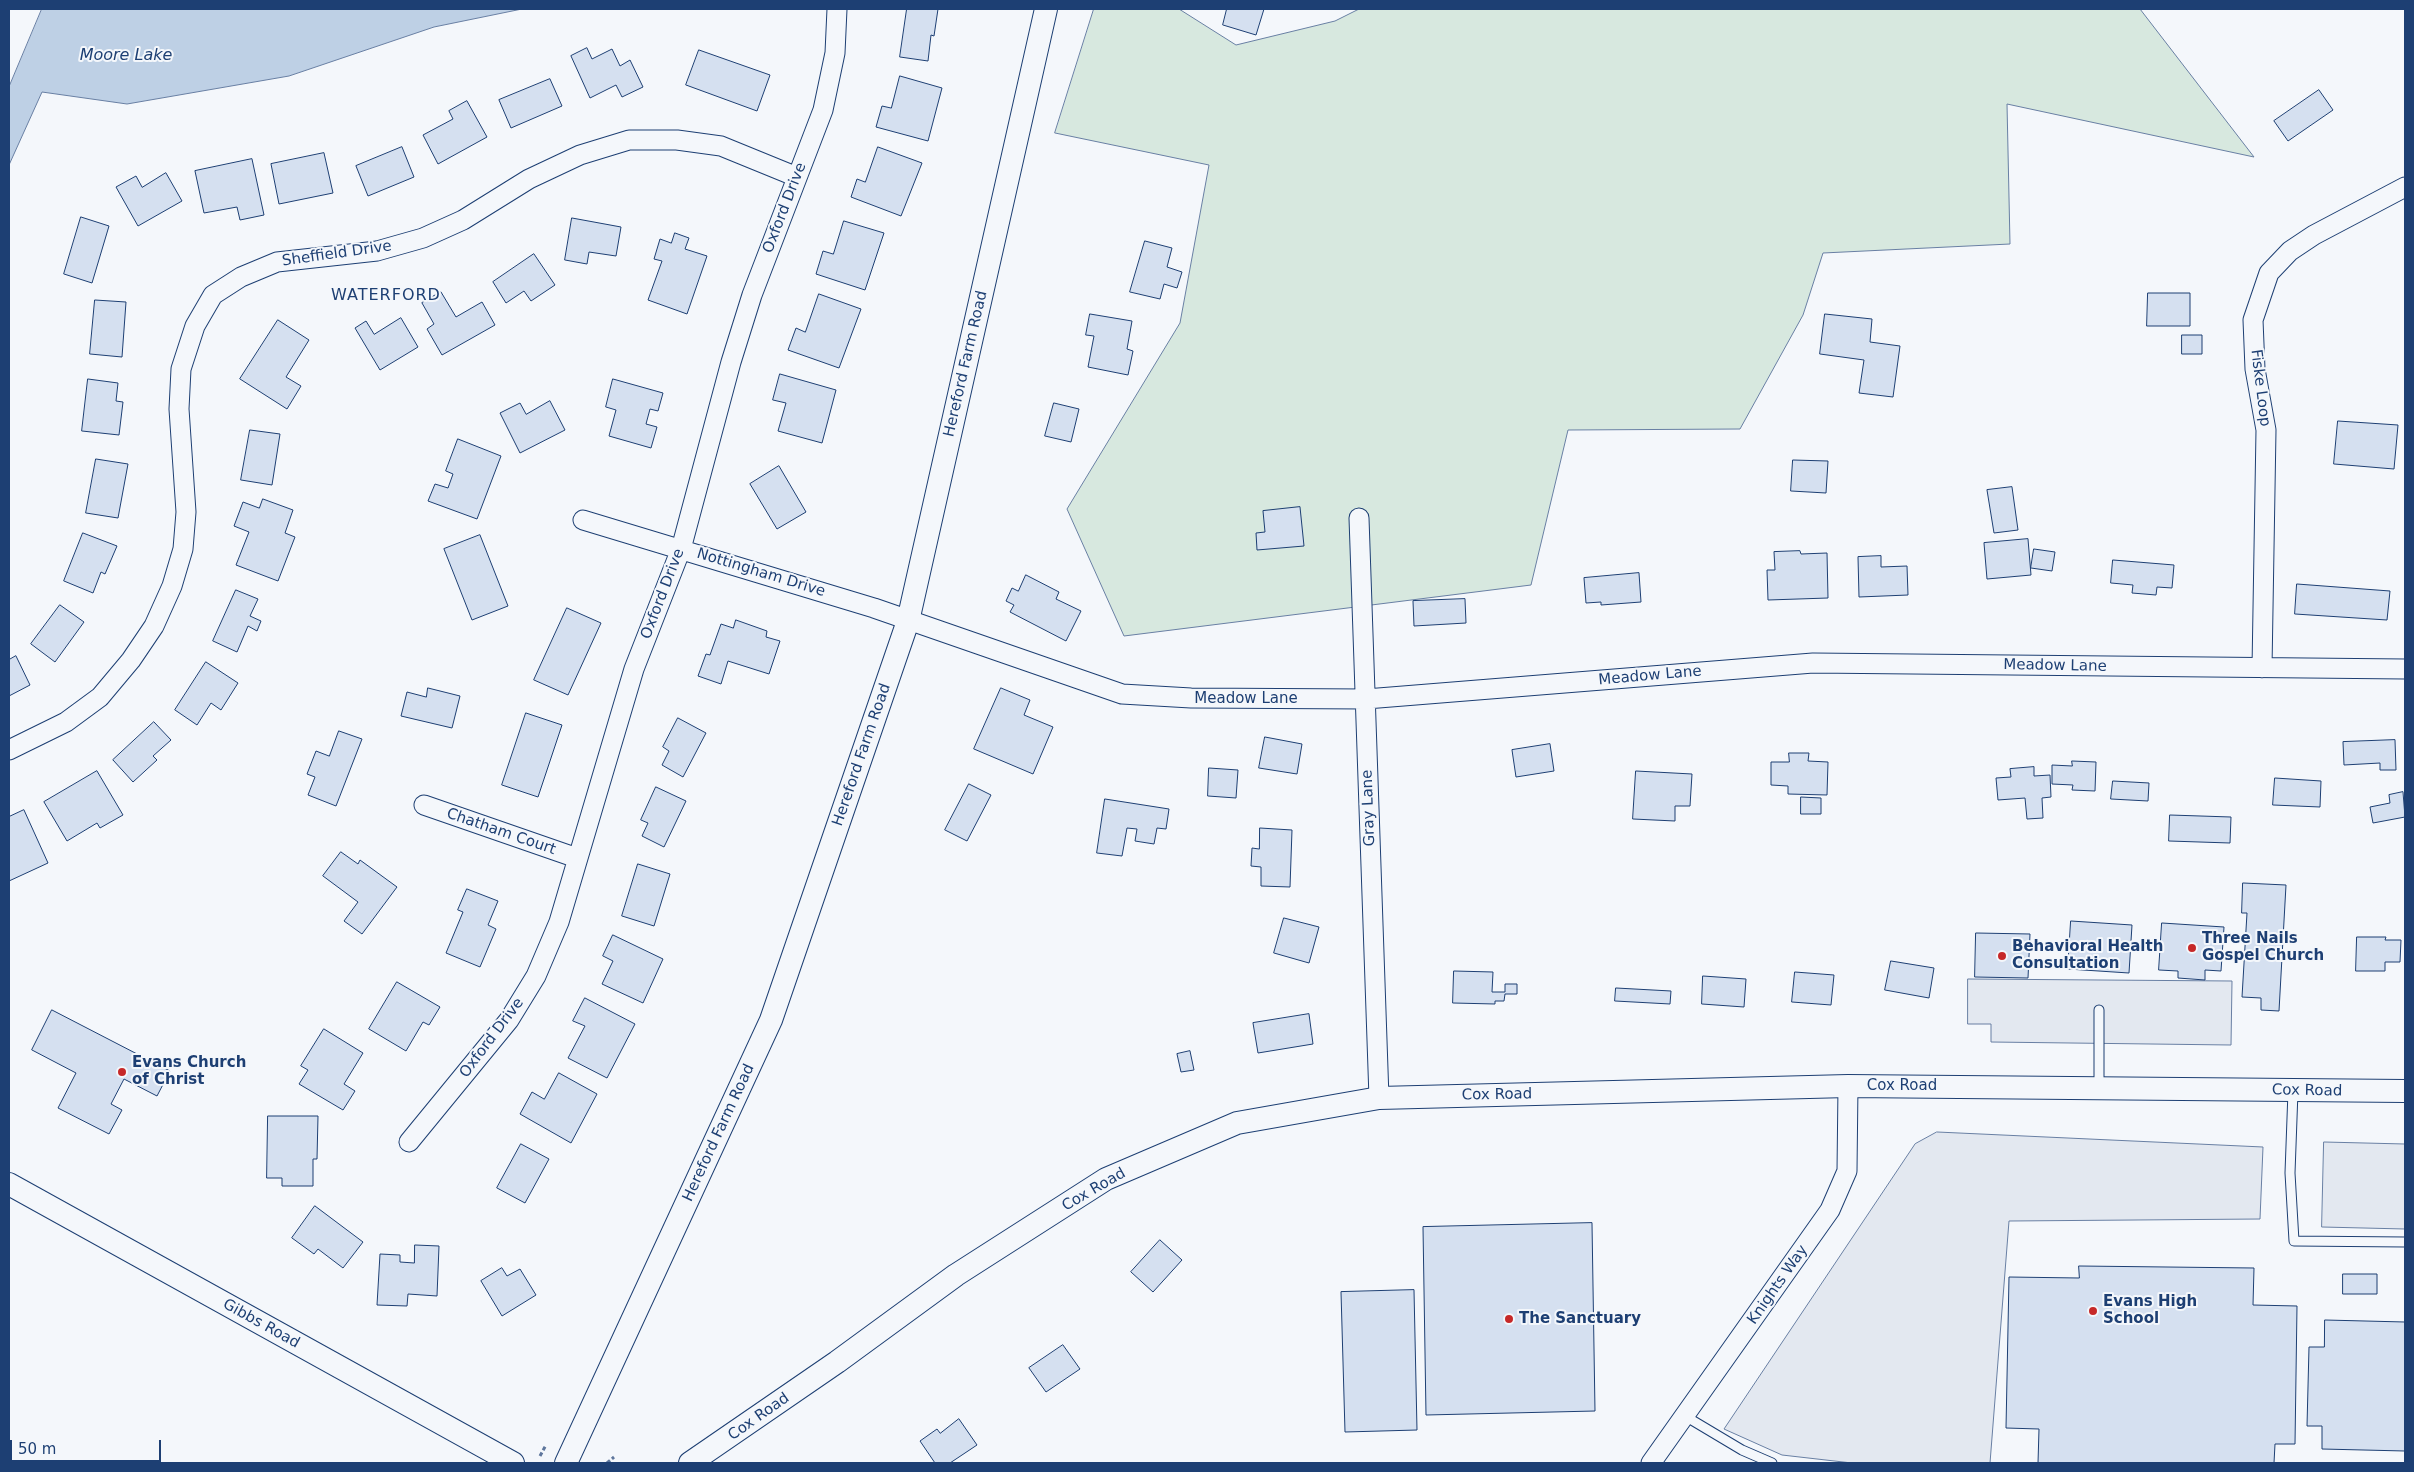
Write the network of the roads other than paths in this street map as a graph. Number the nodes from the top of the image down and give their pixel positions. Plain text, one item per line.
1 (837, 9) edge
2 (1046, 9) edge
3 (796, 177) junction
4 (2405, 187) edge
5 (1359, 518) dead end
6 (583, 520) dead end
7 (681, 549) junction
8 (908, 621) junction
9 (2262, 668) junction
10 (2405, 669) edge
11 (1366, 699) junction
12 (9, 750) edge
13 (424, 805) dead end
14 (577, 858) junction
15 (2099, 1010) dead end
16 (1848, 1086) junction
17 (2098, 1088) junction
18 (2293, 1091) junction
19 (2405, 1091) edge
20 (1379, 1098) junction
21 (409, 1142) dead end
22 (9, 1184) edge
23 (2405, 1242) edge
24 (1685, 1416) junction
25 (513, 1463) edge
26 (566, 1463) edge
27 (690, 1463) edge
28 (1651, 1463) edge
29 (1772, 1463) edge

1 - 3 street, Oxford Drive
2 - 8 street, Hereford Farm Road
3 - 7 street, Oxford Drive
3 - 12 street, Sheffield Drive
4 - 9 street, Fiske Loop
5 - 11 street, Gray Lane
6 - 7 street, Nottingham Drive
7 - 8 street, Nottingham Drive
7 - 14 street, Oxford Drive
8 - 11 street, Meadow Lane
8 - 26 street, Hereford Farm Road
9 - 10 street, Meadow Lane
9 - 11 street, Meadow Lane
11 - 20 street, Gray Lane
13 - 14 street, Chatham Court
14 - 21 street, Oxford Drive
15 - 17 lane
16 - 17 street, Cox Road
16 - 20 street, Cox Road
16 - 24 street, Knights Way
17 - 18 street, Cox Road
18 - 19 street, Cox Road
18 - 23 lane
20 - 27 street, Cox Road
22 - 25 street, Gibbs Road
24 - 28 street, Knights Way
24 - 29 lane

